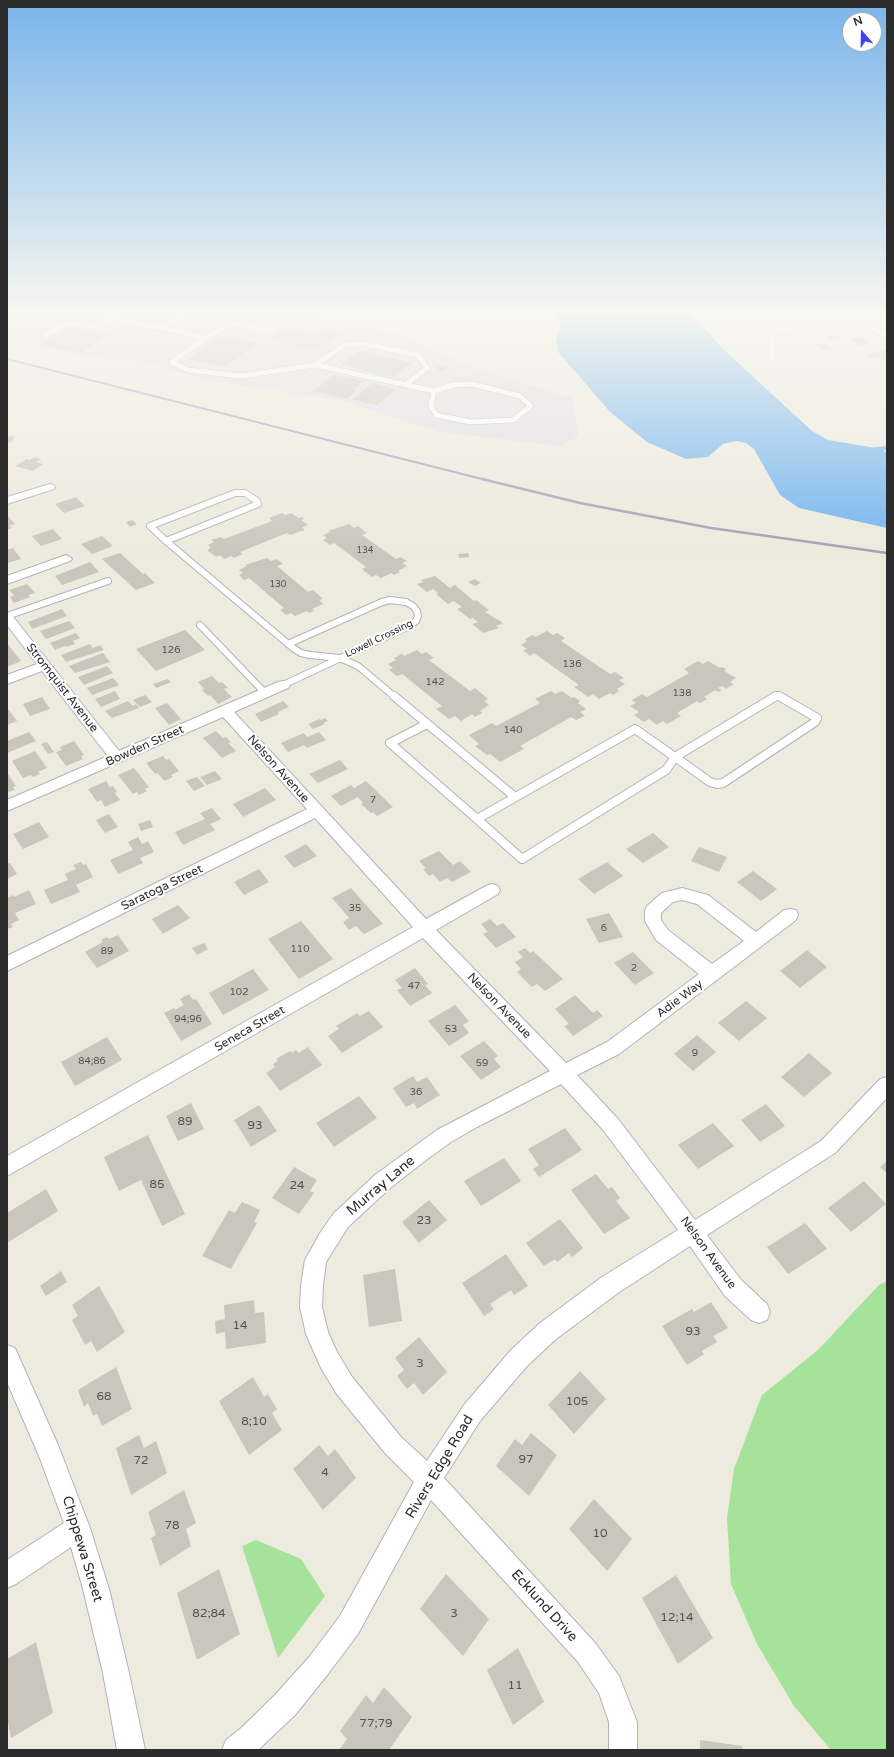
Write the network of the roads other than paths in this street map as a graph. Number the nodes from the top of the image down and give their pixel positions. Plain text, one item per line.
1 (434, 391) edge
2 (500, 391) edge
3 (50, 487) dead end
4 (7, 501) edge
5 (166, 541) junction
6 (66, 559) dead end
7 (7, 580) edge
8 (108, 581) dead end
9 (7, 617) edge
10 (200, 625) dead end
11 (288, 644) junction
12 (340, 658) junction
13 (44, 666) junction
14 (7, 680) edge
15 (283, 685) joint
16 (265, 693) junction
17 (226, 711) junction
18 (427, 724) junction
19 (675, 757) junction
20 (117, 758) junction
21 (515, 797) junction
22 (7, 806) edge
23 (316, 811) junction
24 (477, 820) junction
25 (492, 890) dead end
26 (790, 915) dead end
27 (425, 928) junction
28 (756, 941) junction
29 (7, 964) edge
30 (712, 974) junction
31 (565, 1073) junction
32 (887, 1086) edge
33 (7, 1167) edge
34 (693, 1233) junction
35 (759, 1312) dead end
36 (7, 1356) edge
37 (429, 1480) junction
38 (78, 1528) junction
39 (7, 1575) edge
40 (131, 1750) edge
41 (236, 1750) edge
42 (623, 1750) edge

1 - 2 lane
3 - 4 street
5 - 5 lane
5 - 11 lane
6 - 7 street
8 - 9 lane
9 - 13 street, Stromquist Avenue
10 - 16 lane
11 - 12 lane, Lowell Crossing
11 - 12 lane, Lowell Crossing
12 - 15 lane
12 - 18 lane
13 - 14 street
13 - 20 street, Stromquist Avenue
15 - 16 street, Bowden Street
16 - 17 street, Bowden Street
17 - 20 street, Bowden Street
17 - 23 street, Nelson Avenue
18 - 21 lane
18 - 24 lane
19 - 19 lane
19 - 21 lane
19 - 24 lane
20 - 22 street, Bowden Street
21 - 24 lane
23 - 27 street, Nelson Avenue
23 - 29 street, Saratoga Street
25 - 27 street, Seneca Street
26 - 28 street, Adie Way
27 - 31 street, Nelson Avenue
27 - 33 street, Seneca Street
28 - 30 street, Adie Way
28 - 30 street
30 - 31 street, Adie Way
31 - 34 street, Nelson Avenue
31 - 37 street, Murray Lane
32 - 34 street
34 - 35 street, Nelson Avenue
34 - 37 street, Rivers Edge Road
36 - 38 street, Chippewa Street
37 - 41 street, Rivers Edge Road
37 - 42 street, Ecklund Drive
38 - 39 street
38 - 40 street, Chippewa Street

